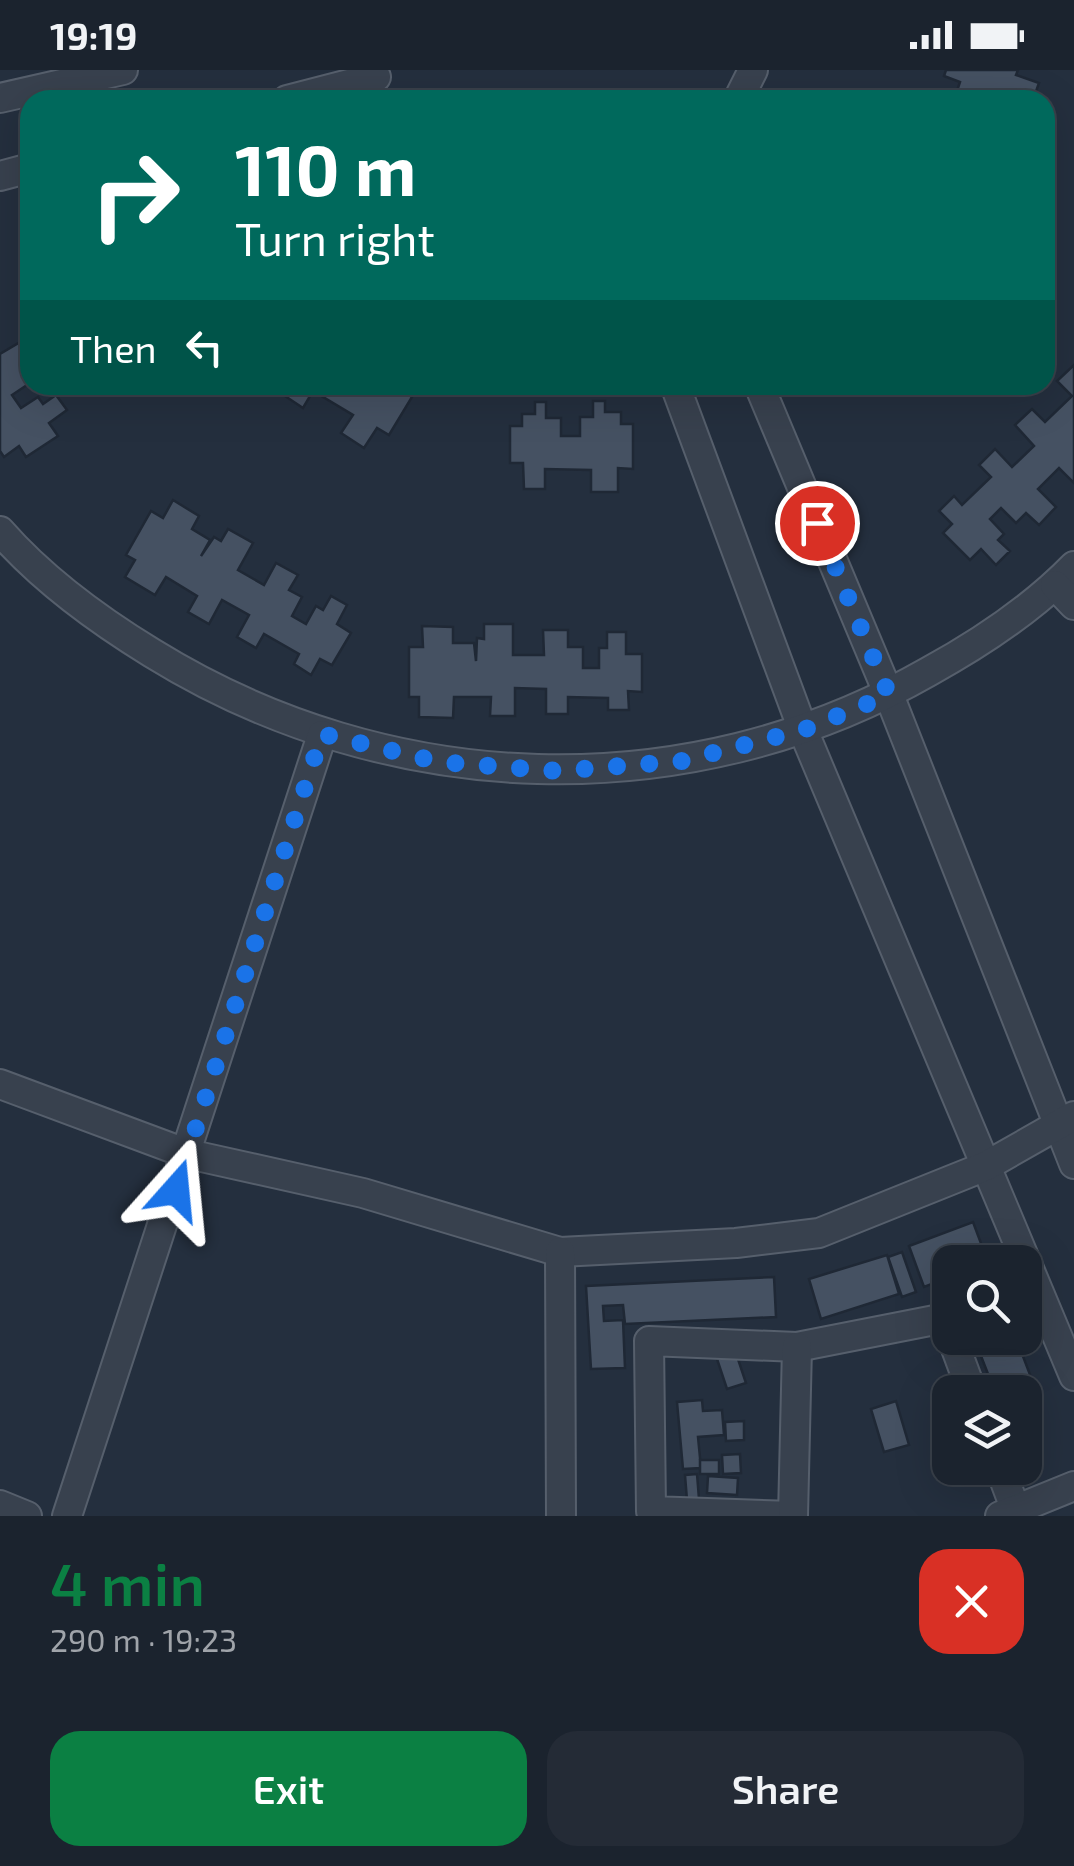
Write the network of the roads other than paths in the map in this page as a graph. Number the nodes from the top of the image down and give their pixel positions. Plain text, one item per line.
1 (123, 70) edge
2 (379, 82) edge
3 (35, 90) edge
4 (338, 90) edge
5 (679, 395) edge
6 (764, 395) edge
7 (4, 542) edge
8 (1068, 585) edge
9 (889, 695) junction
10 (803, 730) junction
11 (322, 734) junction
12 (0, 1084) edge
13 (1066, 1120) edge
14 (188, 1154) junction
15 (1074, 1164) edge
16 (986, 1166) junction
17 (560, 1252) junction
18 (932, 1321) edge
19 (798, 1347) junction
20 (1074, 1376) edge
21 (1004, 1485) edge
22 (1074, 1486) edge
23 (0, 1505) edge
24 (1011, 1514) edge
25 (27, 1516) edge
26 (67, 1516) edge
27 (561, 1516) edge
28 (793, 1516) edge

1 - 3 street
2 - 4 street
5 - 10 street
6 - 9 street
7 - 11 street
8 - 9 street
9 - 10 street
9 - 13 street
10 - 11 street
10 - 16 street
11 - 14 street
12 - 14 street
13 - 15 street
13 - 16 street
14 - 17 street
14 - 26 street
16 - 17 street
16 - 20 street
17 - 27 street
18 - 19 street
19 - 28 street
19 - 28 street
21 - 24 street
22 - 24 street
23 - 25 street

